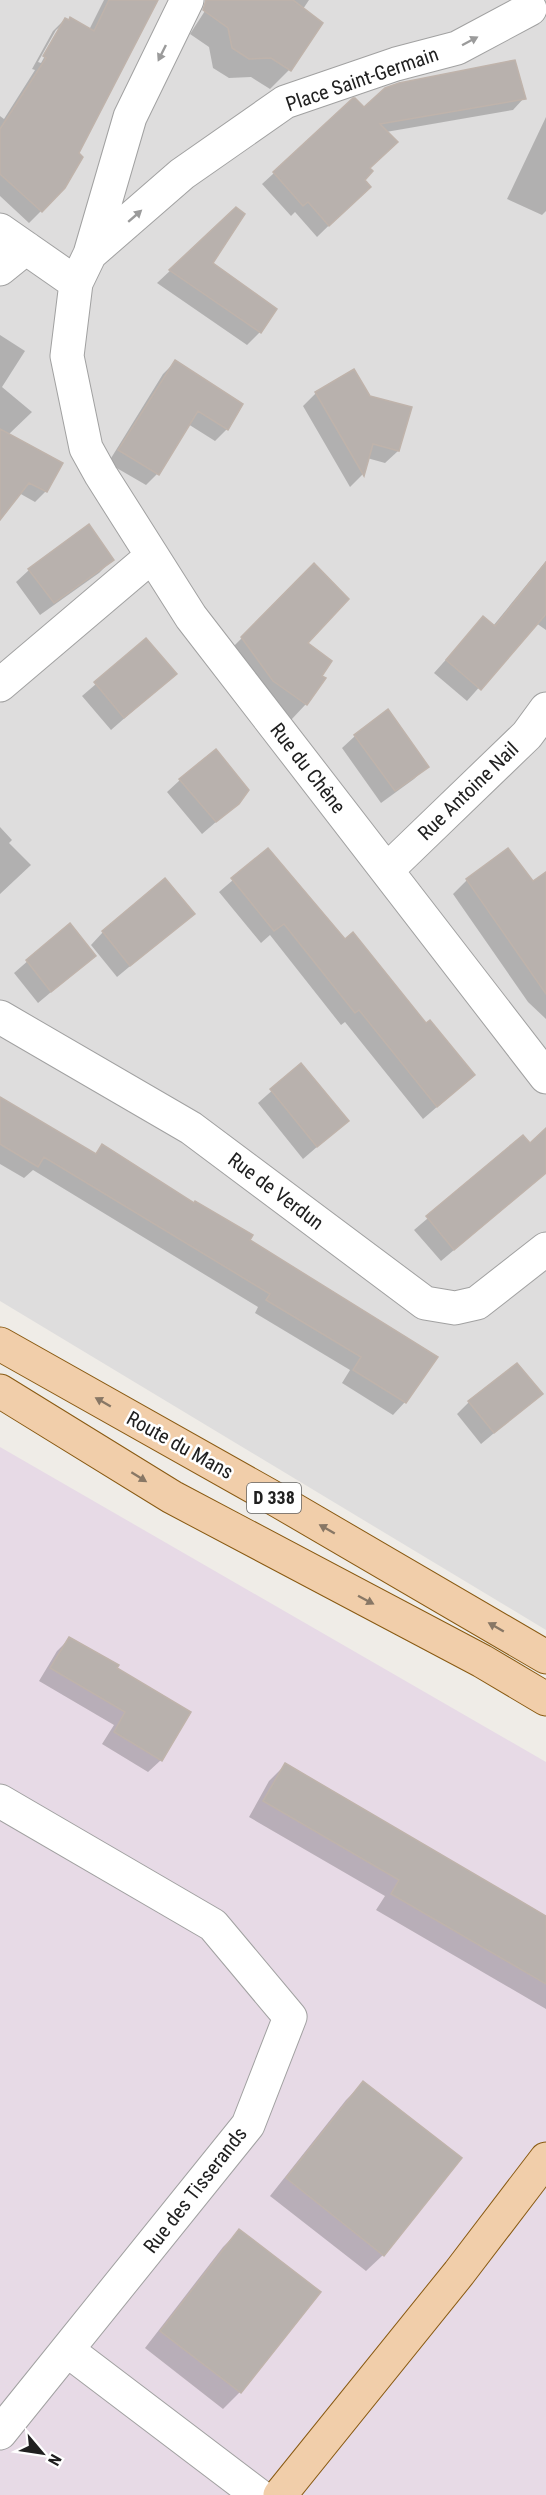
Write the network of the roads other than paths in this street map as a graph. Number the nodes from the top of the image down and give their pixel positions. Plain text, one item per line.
1 (187, 0) edge
2 (532, 8) edge
3 (13, 238) edge
4 (90, 254) junction
5 (0, 269) edge
6 (75, 283) junction
7 (86, 447) joint
8 (152, 556) junction
9 (0, 685) edge
10 (546, 709) edge
11 (387, 870) junction
12 (0, 1017) edge
13 (545, 1072) edge
14 (546, 1249) edge
15 (0, 1344) edge
16 (0, 1391) edge
17 (546, 1657) edge
18 (546, 1699) edge
19 (0, 1801) edge
20 (546, 2159) edge
21 (67, 2350) junction
22 (0, 2433) edge
23 (258, 2495) edge
24 (279, 2495) edge

1 -> 4 street, Place Saint-Germain
4 -> 2 street, Place Saint-Germain
3 - 5 street
3 - 6 street
4 - 6 street, Place Saint-Germain
6 - 7 street, Place Saint-Germain
7 - 8 street, Rue du Chêne
8 - 9 street
8 - 11 street, Rue du Chêne
10 - 11 street, Rue Antoine Nail
11 - 13 street, Rue du Chêne
12 - 14 street, Rue de Verdun
17 -> 15 main road, Route du Mans / D 338
16 -> 18 main road, D 338
19 - 21 street, Rue des Tisserands
20 - 24 main road
21 - 22 street, Rue des Tisserands
21 - 23 street

